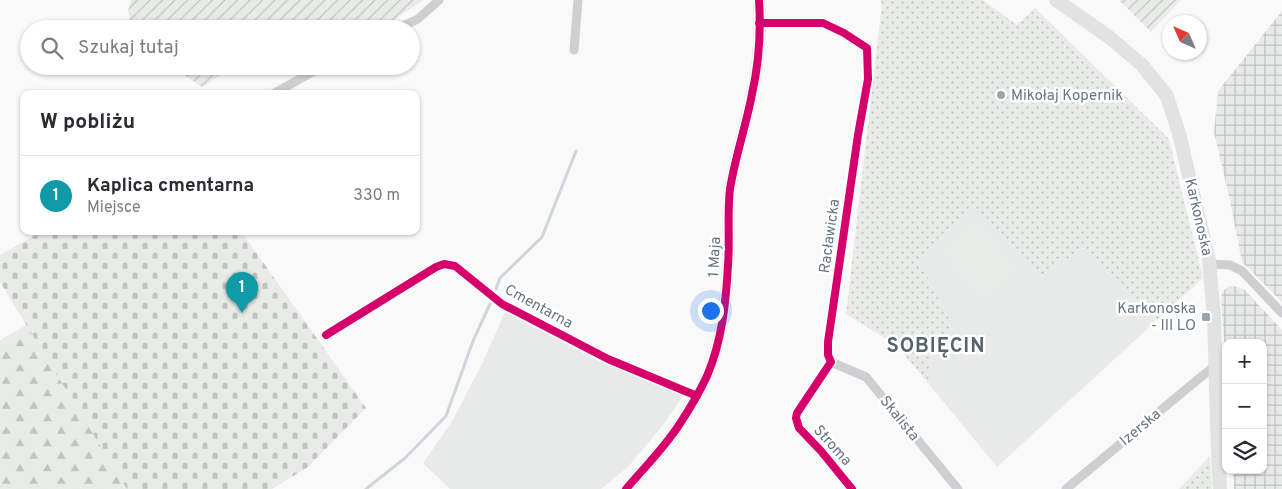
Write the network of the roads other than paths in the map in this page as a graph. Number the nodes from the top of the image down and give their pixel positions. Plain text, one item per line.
1 (439, 0) edge
2 (578, 0) edge
3 (759, 0) edge
4 (1056, 0) edge
5 (416, 20) edge
6 (759, 23) junction
7 (574, 50) dead end
8 (307, 75) edge
9 (280, 90) edge
10 (1209, 264) junction
11 (1282, 313) edge
12 (326, 335) dead end
13 (830, 362) junction
14 (1216, 367) junction
15 (697, 396) junction
16 (626, 489) edge
17 (852, 489) edge
18 (958, 489) edge
19 (1066, 489) edge
20 (1220, 489) edge

1 - 5 street
2 - 7 street
3 - 6 street, 1 Maja
4 - 10 main road, Karkonoska
6 - 13 street, Racławicka
6 - 15 street, 1 Maja
8 - 9 street
10 - 11 street
10 - 14 main road, Karkonoska
12 - 15 street, Cmentarna
13 - 17 street, Stroma
13 - 18 street, Skalista
14 - 19 street, Izerska
14 - 20 main road, Karkonoska
15 - 16 street, 1 Maja

